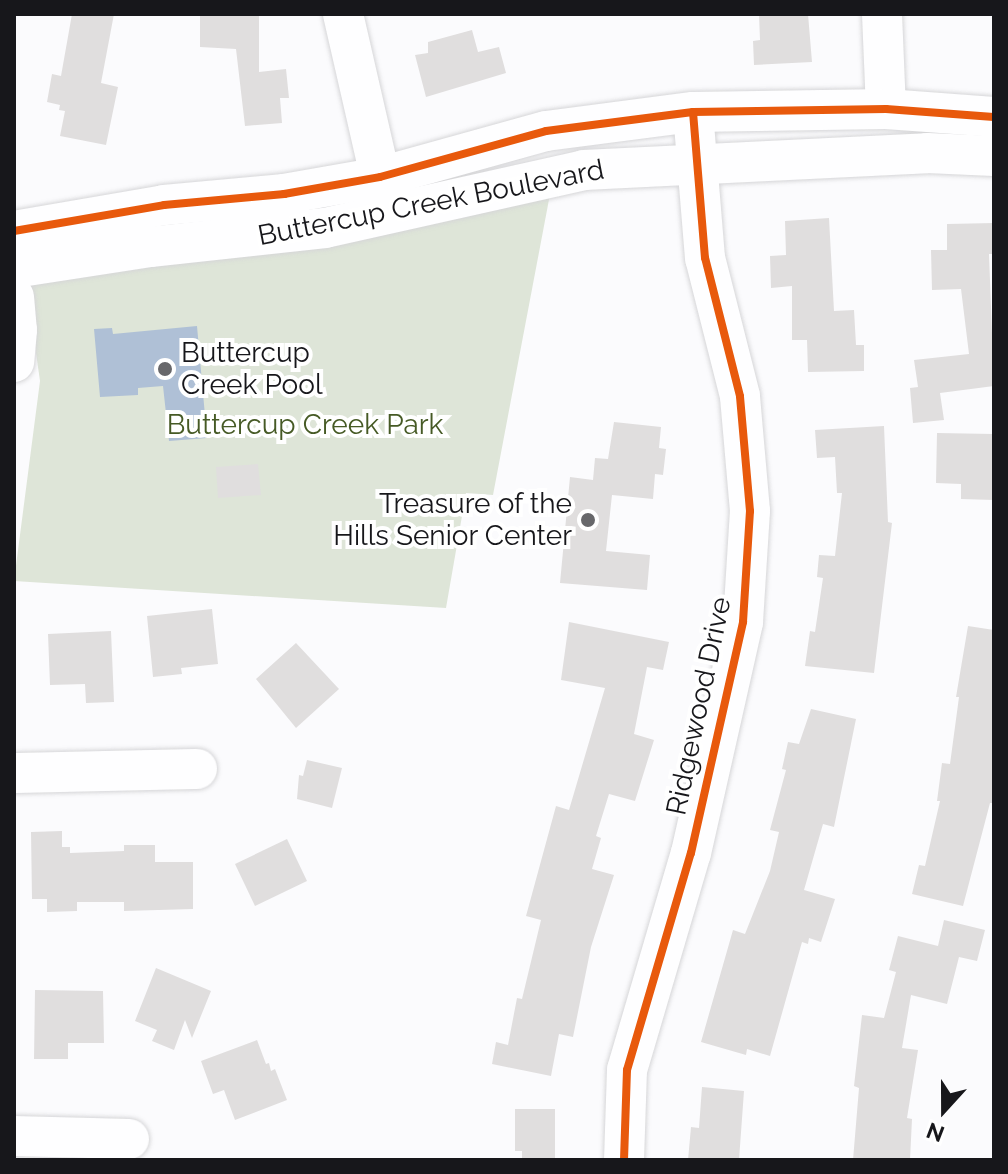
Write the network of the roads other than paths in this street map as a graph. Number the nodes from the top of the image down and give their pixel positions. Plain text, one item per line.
1 (343, 14) edge
2 (882, 14) edge
3 (886, 109) junction
4 (693, 112) junction
5 (994, 117) edge
6 (994, 156) edge
7 (697, 163) junction
8 (385, 196) junction
9 (14, 231) edge
10 (14, 268) edge
11 (14, 297) edge
12 (14, 362) edge
13 (197, 769) dead end
14 (14, 773) edge
15 (14, 1136) edge
16 (129, 1139) dead end
17 (624, 1160) edge

1 - 8 street
2 - 3 street
3 - 4 street, Buttercup Creek Boulevard
3 - 5 street, Buttercup Creek Boulevard
4 - 7 street, Ridgewood Drive
4 - 8 street, Buttercup Creek Boulevard
6 - 7 street, Buttercup Creek Boulevard
7 - 8 street, Buttercup Creek Boulevard
7 - 17 street, Ridgewood Drive
8 - 9 street, Buttercup Creek Boulevard
8 - 10 street, Buttercup Creek Boulevard
11 - 12 street
13 - 14 street
15 - 16 street

